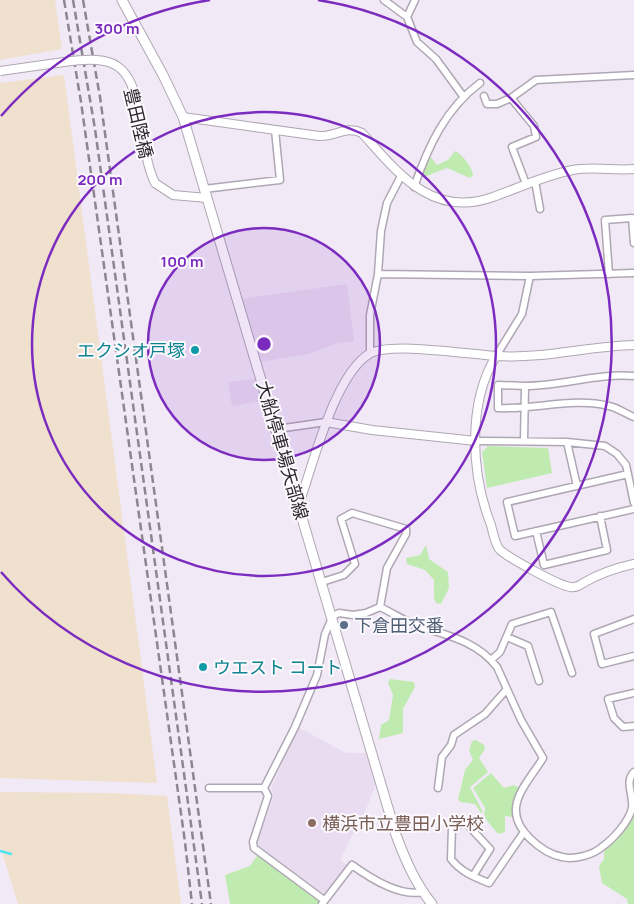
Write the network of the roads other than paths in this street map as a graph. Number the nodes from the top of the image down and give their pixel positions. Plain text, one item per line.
1 (122, 0) edge
2 (384, 0) edge
3 (415, 0) edge
4 (406, 17) junction
5 (0, 71) edge
6 (634, 75) edge
7 (480, 83) dead end
8 (463, 96) junction
9 (484, 96) dead end
10 (511, 98) junction
11 (183, 117) junction
12 (275, 130) junction
13 (634, 169) edge
14 (401, 176) junction
15 (535, 181) junction
16 (526, 184) junction
17 (414, 187) junction
18 (206, 193) junction
19 (540, 209) dead end
20 (634, 242) edge
21 (634, 273) edge
22 (378, 274) junction
23 (609, 274) junction
24 (530, 276) junction
25 (634, 345) edge
26 (370, 354) junction
27 (496, 356) junction
28 (634, 376) edge
29 (524, 386) junction
30 (524, 409) junction
31 (634, 417) edge
32 (326, 422) junction
33 (277, 428) junction
34 (476, 441) junction
35 (524, 441) junction
36 (567, 442) junction
37 (631, 478) edge
38 (577, 486) junction
39 (634, 503) edge
40 (299, 504) junction
41 (634, 509) edge
42 (600, 516) junction
43 (536, 531) junction
44 (634, 564) edge
45 (322, 582) junction
46 (380, 607) junction
47 (333, 616) junction
48 (634, 620) edge
49 (507, 637) junction
50 (634, 656) edge
51 (491, 660) junction
52 (572, 673) dead end
53 (539, 681) dead end
54 (507, 689) junction
55 (634, 693) edge
56 (634, 726) edge
57 (634, 772) edge
58 (209, 788) dead end
59 (264, 788) junction
60 (438, 788) dead end
61 (524, 832) junction
62 (473, 876) junction
63 (422, 892) junction
64 (323, 902) edge
65 (432, 904) edge

1 - 11 main road, 大船停車場矢部線
2 - 4 street
3 - 4 street
4 - 8 street
5 - 18 street, 豊田陸橋, bridge
6 - 10 street
7 - 8 street
8 - 17 street
9 - 10 street
10 - 16 street
11 - 12 street
11 - 18 main road, 大船停車場矢部線
12 - 14 street
12 - 18 street
13 - 15 street
14 - 17 street
14 - 22 street
15 - 16 street
15 - 19 street
16 - 17 street
18 - 33 main road, 大船停車場矢部線
20 - 23 street
21 - 23 street
22 - 24 street
22 - 26 street
23 - 24 street
24 - 27 street
25 - 27 street
26 - 27 street
26 - 32 street
27 - 34 street
28 - 29 street
29 - 30 street
29 - 30 street
30 - 31 street
30 - 35 street
32 - 33 street
32 - 34 street
32 - 40 street
33 - 40 main road, 大船停車場矢部線
34 - 35 street
34 - 44 street
35 - 36 street
36 - 37 street
36 - 38 street
37 - 38 street
37 - 39 street
38 - 43 street
40 - 45 main road, 大船停車場矢部線
41 - 42 street
42 - 43 street
42 - 43 street
45 - 46 street
45 - 47 main road, 大船停車場矢部線
46 - 47 street
46 - 51 street
47 - 59 street
47 - 63 main road, 大船停車場矢部線
48 - 50 street
49 - 51 street
49 - 52 street
49 - 53 street
51 - 54 street
54 - 60 street
54 - 61 street
55 - 56 street
57 - 61 street
58 - 59 street
59 - 64 street
61 - 62 street
62 - 62 street
63 - 64 street
63 - 65 main road, 大船停車場矢部線

